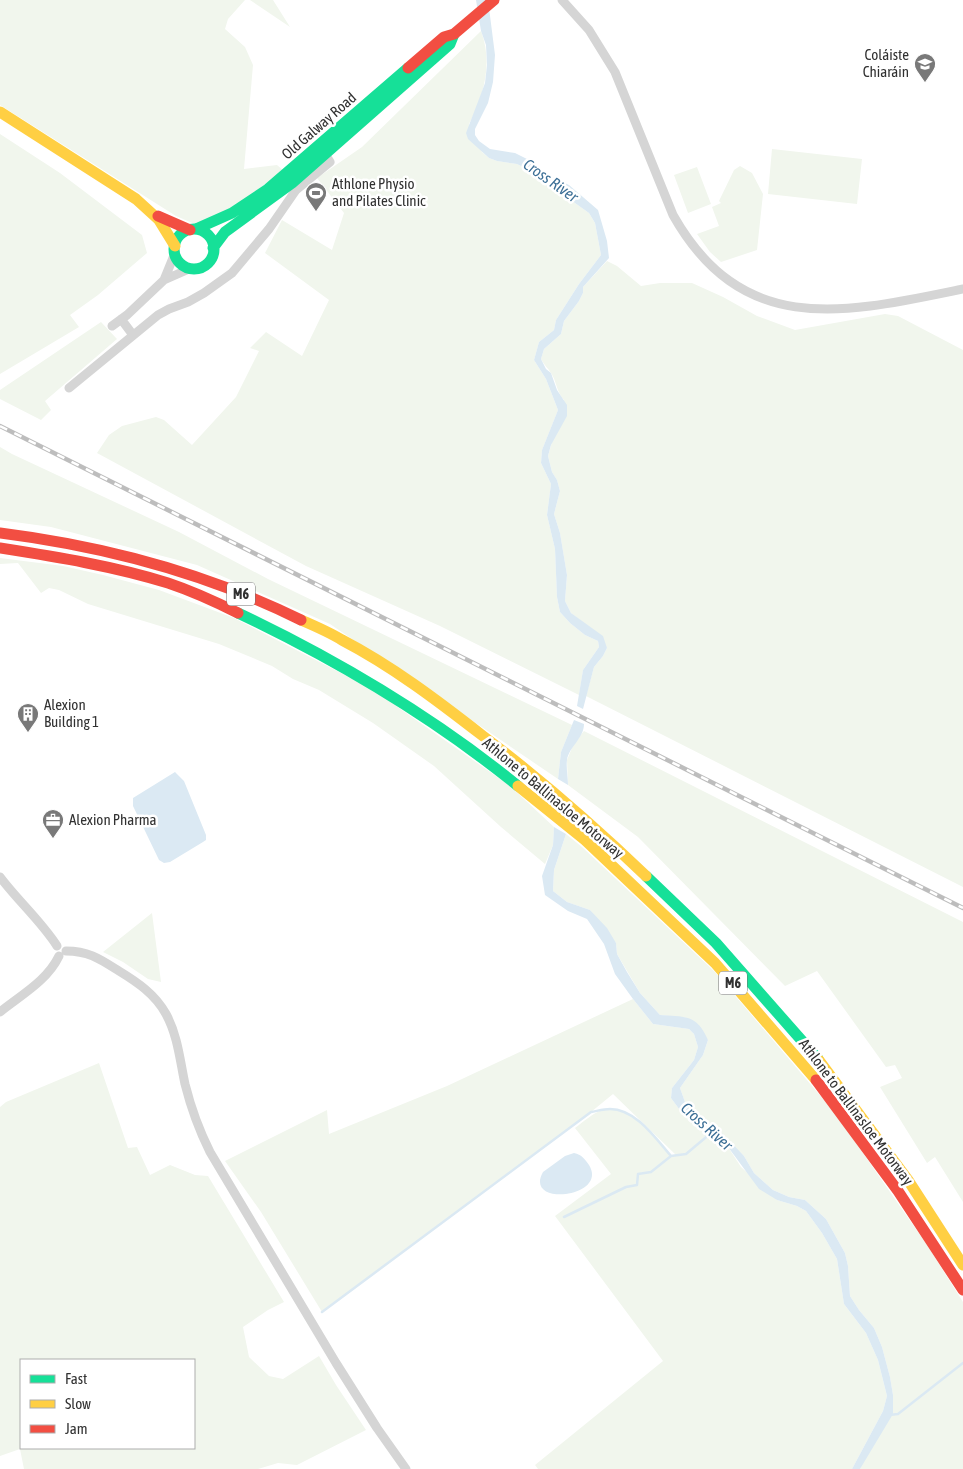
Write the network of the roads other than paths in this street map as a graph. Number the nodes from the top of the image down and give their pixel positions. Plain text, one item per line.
1 (494, 0) edge
2 (562, 0) edge
3 (454, 34) junction
4 (0, 112) edge
5 (325, 154) junction
6 (156, 215) junction
7 (193, 230) junction
8 (213, 248) junction
9 (175, 249) junction
10 (190, 268) junction
11 (164, 280) junction
12 (963, 289) edge
13 (121, 319) junction
14 (112, 326) dead end
15 (133, 335) junction
16 (69, 388) dead end
17 (0, 533) edge
18 (0, 548) edge
19 (0, 877) edge
20 (62, 953) junction
21 (0, 1012) edge
22 (963, 1265) edge
23 (963, 1290) edge
24 (406, 1469) edge

1 - 3 main road, Old Galway Road
2 - 12 street
3 - 5 main road, Old Galway Road
3 - 7 main road, Old Galway Road
4 - 6 main road
5 - 8 main road, Old Galway Road
5 - 15 street
6 - 7 main road
6 - 9 main road
7 - 8 main road
7 - 9 main road
8 - 10 main road
9 - 10 main road
9 - 11 street
10 - 11 street
11 - 13 street
13 - 14 street
13 - 15 street
15 - 16 street
17 - 22 main road, Athlone to Ballinasloe Motorway / M6
18 - 23 main road, Athlone to Ballinasloe Motorway / M6
19 - 20 street
20 - 21 street
20 - 24 street

